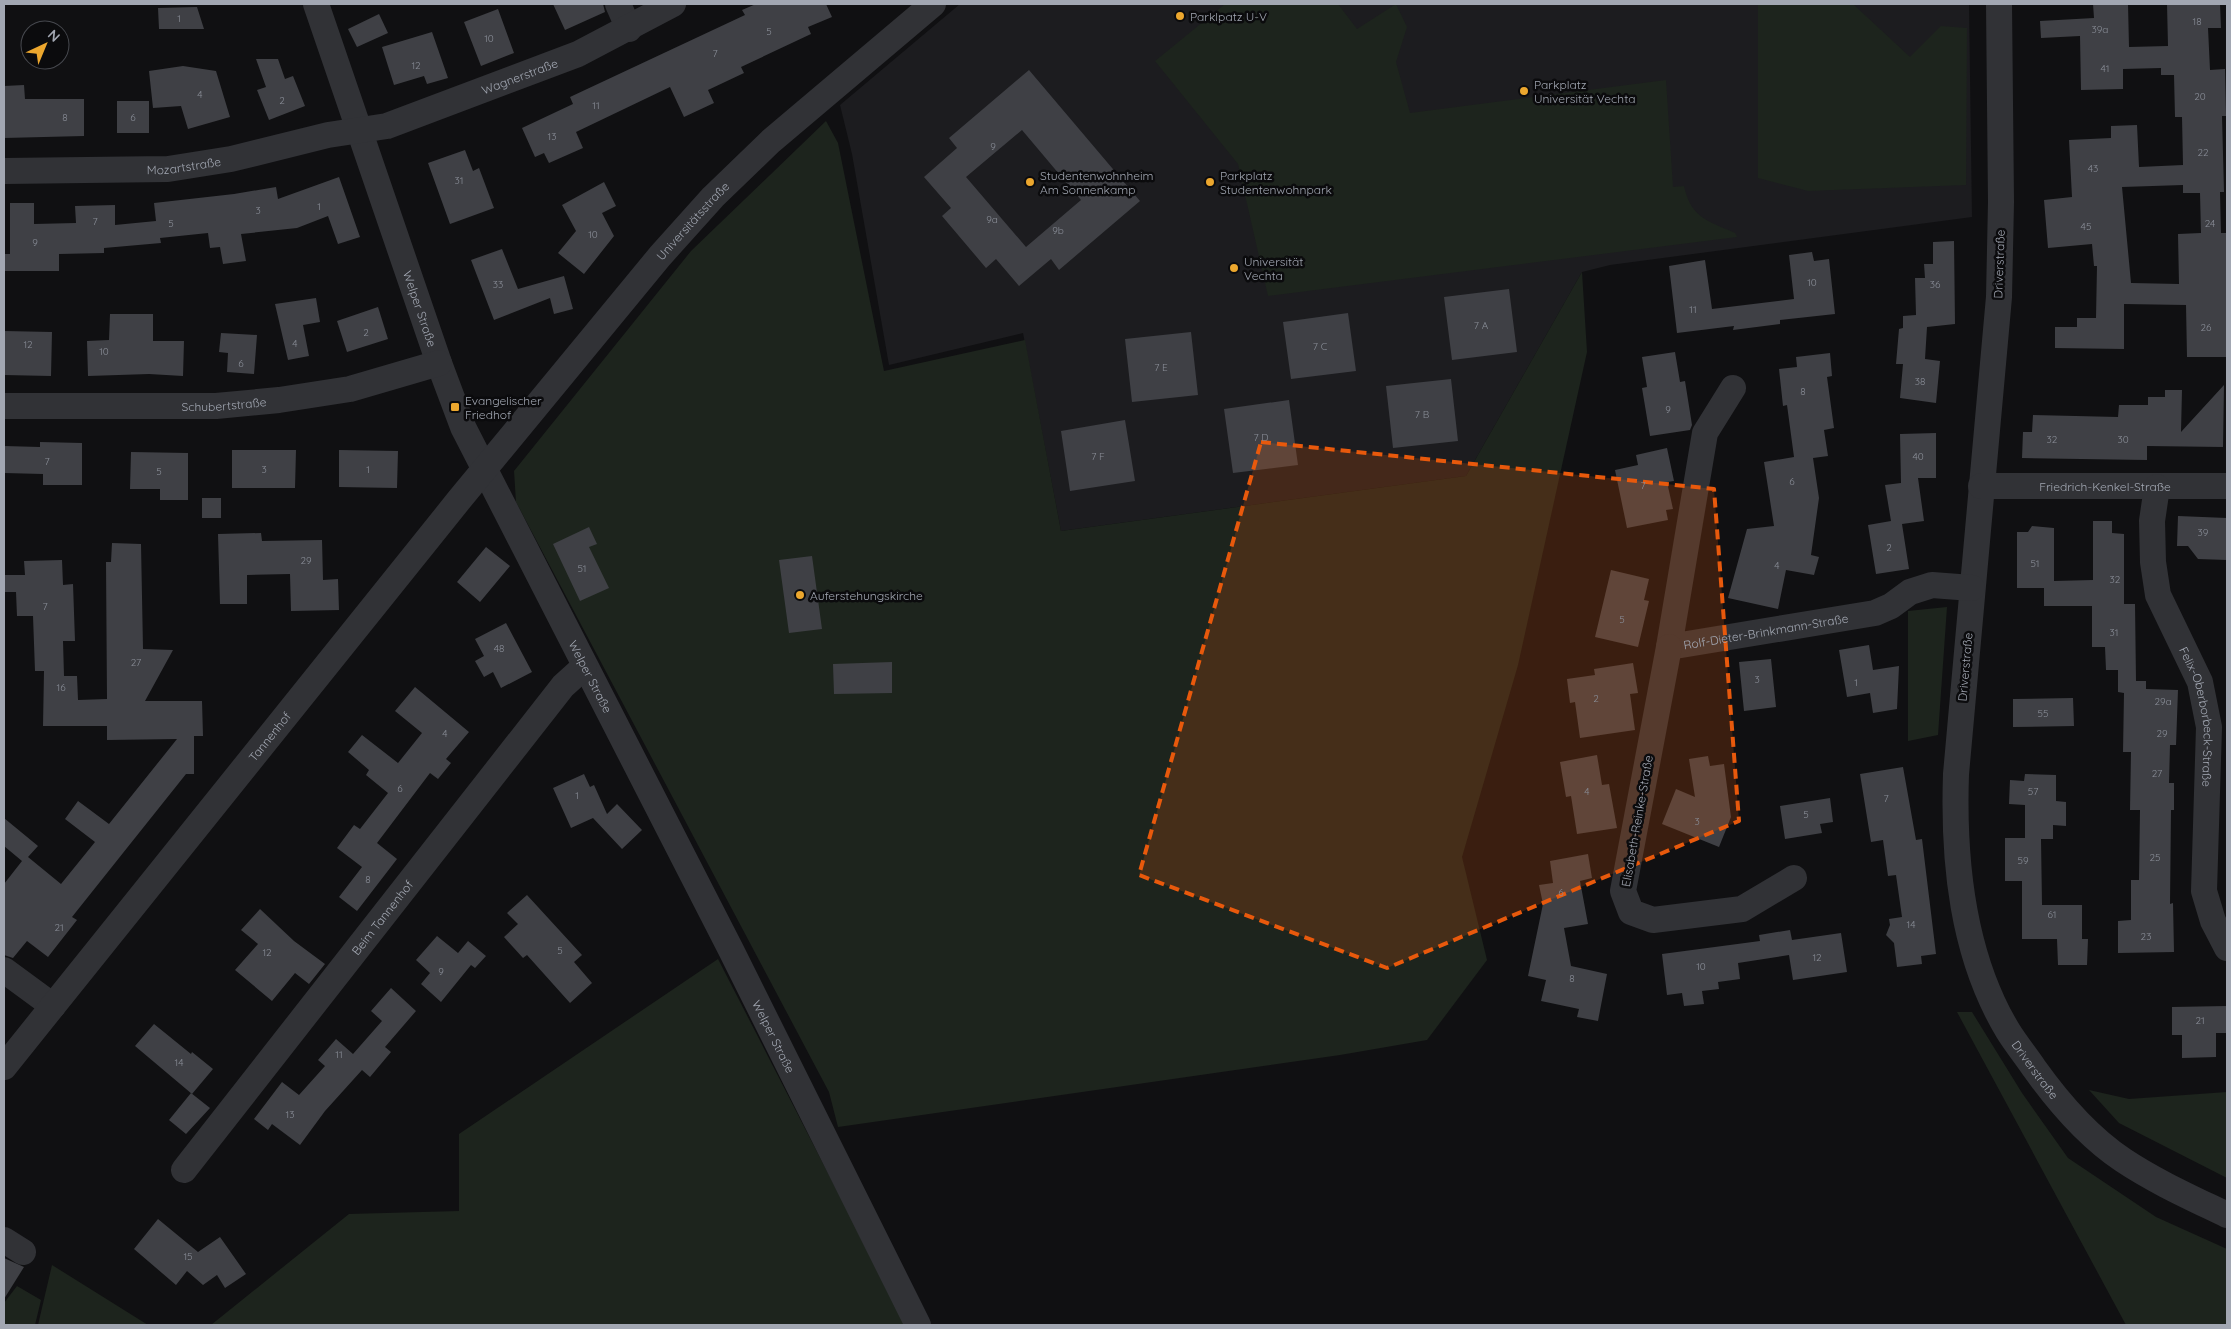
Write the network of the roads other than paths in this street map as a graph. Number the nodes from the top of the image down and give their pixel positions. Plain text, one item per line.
1 (316, 4) edge
2 (618, 4) edge
3 (673, 4) edge
4 (933, 4) edge
5 (1999, 4) edge
6 (629, 29) junction
7 (359, 131) junction
8 (4, 171) edge
9 (439, 363) junction
10 (1733, 388) dead end
11 (4, 406) edge
12 (485, 468) junction
13 (1981, 486) junction
14 (2227, 486) edge
15 (2156, 487) junction
16 (1972, 588) junction
17 (1669, 647) junction
18 (584, 667) junction
19 (1794, 878) dead end
20 (2227, 948) edge
21 (4, 970) edge
22 (53, 1006) junction
23 (4, 1067) edge
24 (184, 1170) dead end
25 (2227, 1215) edge
26 (918, 1325) edge

1 - 7 street, Welper Straße
2 - 6 street
3 - 6 street, Wagnerstraße
4 - 12 street, Universitätsstraße
5 - 13 street, Driverstraße
6 - 7 street, Wagnerstraße
7 - 8 street, Mozartstraße
7 - 9 street, Welper Straße
9 - 11 street, Schubertstraße
9 - 12 street, Welper Straße
10 - 17 street, Rolf-Dieter-Brinkmann-Straße
12 - 18 street, Welper Straße
12 - 22 street, Tannenhof
13 - 15 street, Friedrich-Kenkel-Straße
13 - 16 street, Driverstraße
14 - 15 street, Friedrich-Kenkel-Straße
15 - 20 street, Felix-Oberborbeck-Straße
16 - 17 street, Rolf-Dieter-Brinkmann-Straße
16 - 25 street, Driverstraße
17 - 19 street, Elisabeth-Reinke-Straße
18 - 24 street, Beim Tannenhof
18 - 26 street, Welper Straße
21 - 22 street
22 - 23 street, Tannenhof

